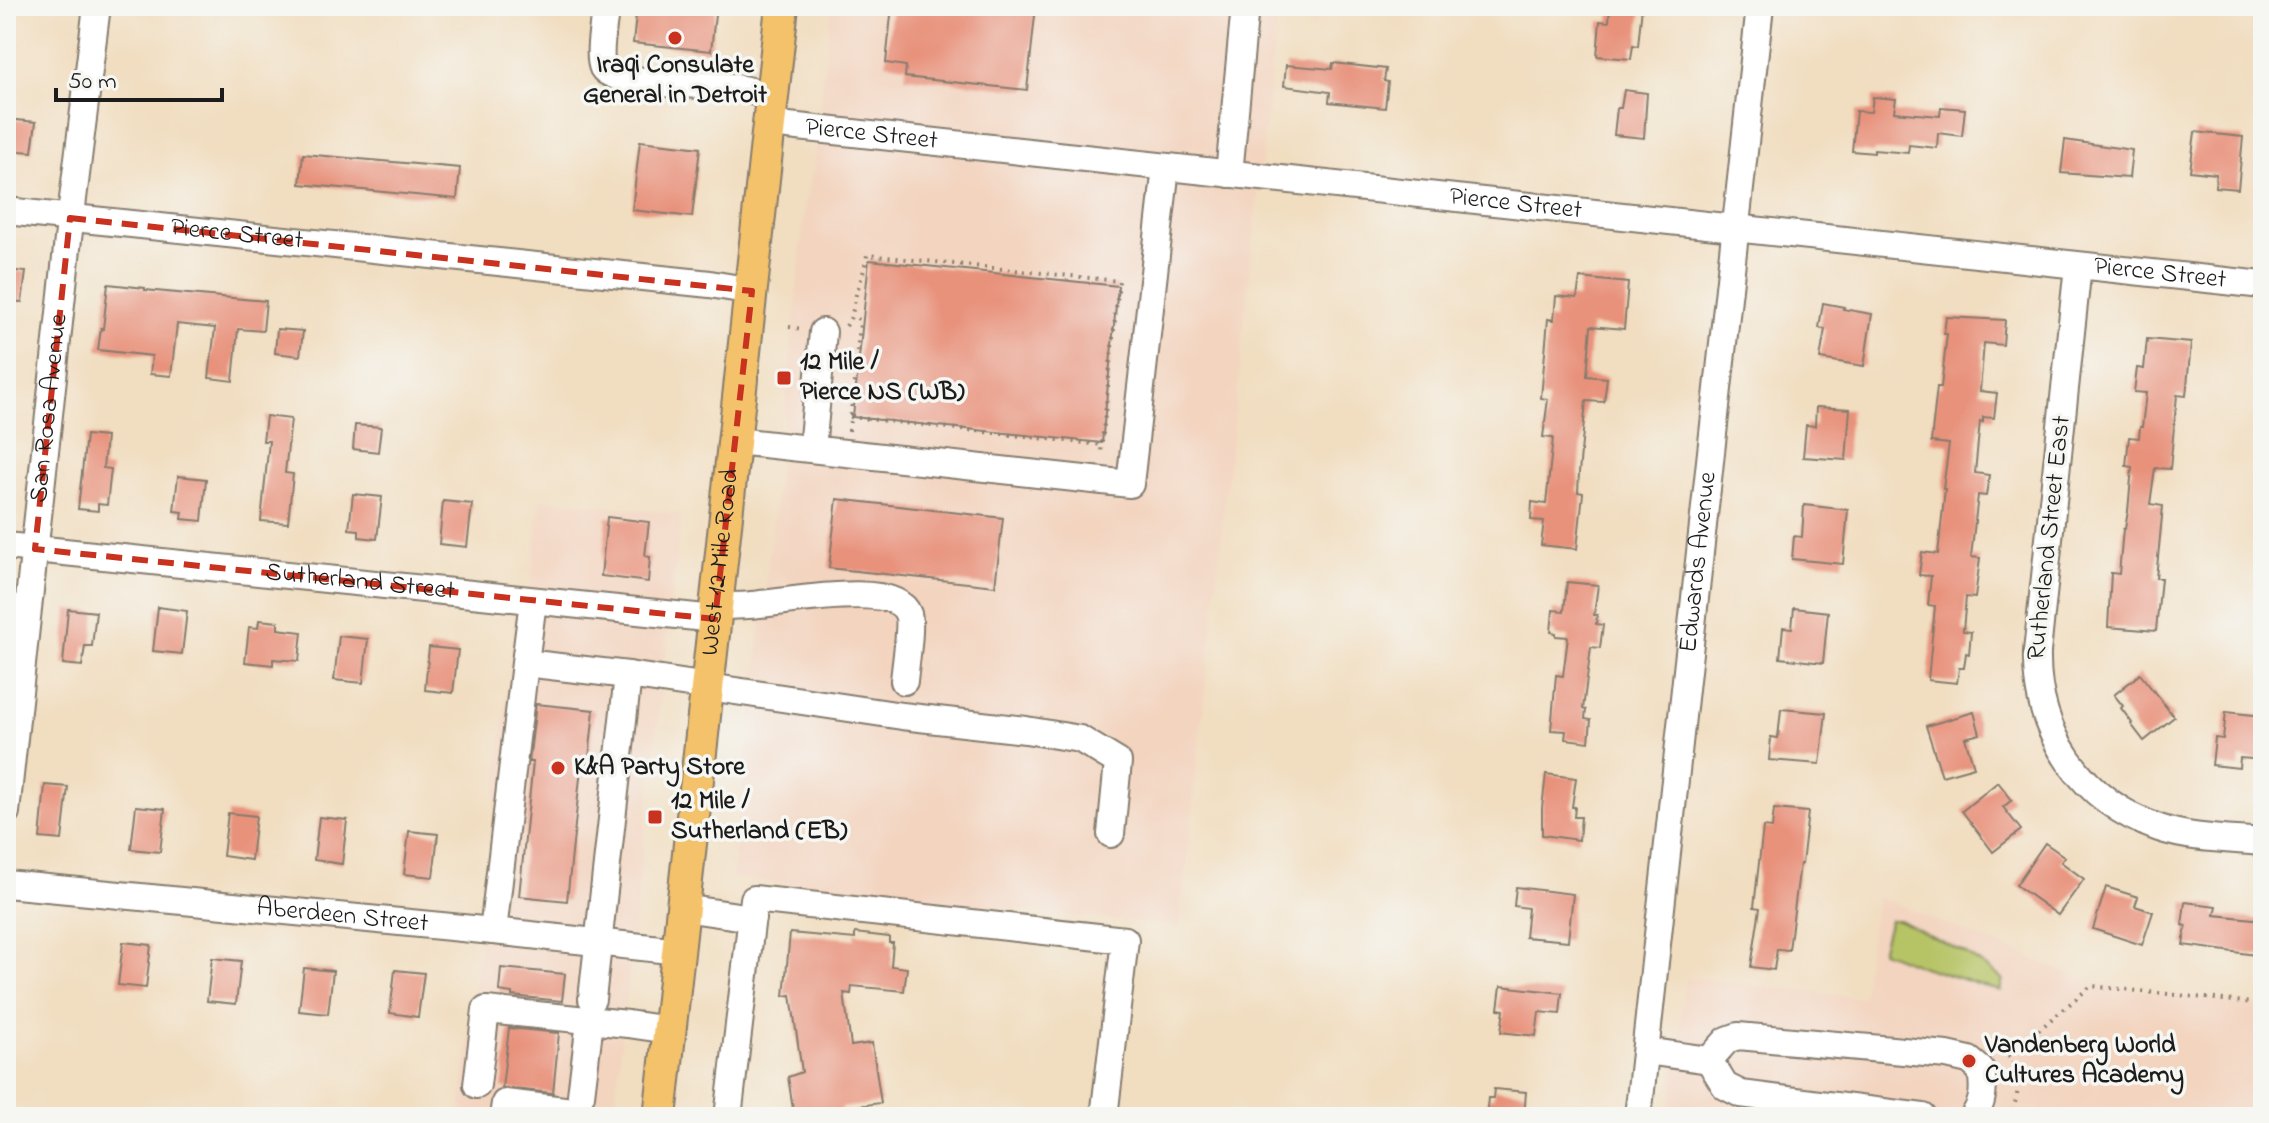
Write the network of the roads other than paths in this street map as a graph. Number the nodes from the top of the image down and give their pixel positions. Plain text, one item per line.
1 (97, 6) edge
2 (606, 6) edge
3 (782, 6) edge
4 (1245, 6) edge
5 (1760, 6) edge
6 (771, 110) junction
7 (1166, 167) junction
8 (1229, 174) junction
9 (6, 211) edge
10 (70, 218) junction
11 (1737, 227) junction
12 (2078, 266) junction
13 (2263, 285) edge
14 (752, 291) junction
15 (823, 332) road end
16 (736, 441) junction
17 (812, 449) junction
18 (6, 546) edge
19 (35, 549) junction
20 (533, 601) junction
21 (716, 612) junction
22 (525, 663) junction
23 (628, 675) junction
24 (904, 681) dead end
25 (708, 688) junction
26 (6, 812) edge
27 (1111, 834) dead end
28 (2263, 842) edge
29 (6, 884) edge
30 (683, 908) junction
31 (752, 918) junction
32 (493, 931) junction
33 (599, 942) junction
34 (679, 951) junction
35 (591, 1010) junction
36 (669, 1030) junction
37 (1646, 1051) junction
38 (1709, 1060) junction
39 (477, 1085) dead end
40 (583, 1106) edge
41 (1846, 1112) edge
42 (503, 1117) edge
43 (660, 1117) edge
44 (728, 1117) edge
45 (1104, 1117) edge
46 (1638, 1117) edge
47 (1923, 1117) edge
48 (1973, 1117) edge

1 - 10 street, San Rosa Avenue
2 - 6 street, Pierce Street
3 - 6 main road, West 12 Mile Road
4 - 8 street
5 - 11 street, Edwards Avenue
6 - 7 street, Pierce Street
6 - 14 main road, West 12 Mile Road
7 - 8 street, Pierce Street
7 - 17 street
8 - 11 street, Pierce Street
9 - 10 street, Pierce Street
10 - 14 street, Pierce Street
10 - 19 street, San Rosa Avenue
11 - 12 street, Pierce Street
11 - 37 street, Edwards Avenue
12 - 13 street, Pierce Street
12 - 28 street, Rutherland Street East
14 - 16 main road, West 12 Mile Road
15 - 17 street
16 - 17 street
16 - 21 main road, West 12 Mile Road
18 - 19 street, Sutherland Street
19 - 20 street, Sutherland Street
19 - 26 street, San Rosa Avenue
20 - 21 street, Sutherland Street
20 - 22 street
21 - 24 street, Sutherland Street
21 - 25 main road, West 12 Mile Road
22 - 23 street
22 - 32 street
23 - 25 street
23 - 33 street
25 - 27 street
25 - 30 main road, West 12 Mile Road
29 - 32 street, Aberdeen Street
30 - 31 street
30 - 34 main road, West 12 Mile Road
31 - 44 street
31 - 45 street
32 - 33 street, Aberdeen Street
33 - 34 street, Aberdeen Street
33 - 35 street
34 - 36 main road, West 12 Mile Road
35 - 36 street
35 - 39 street
35 - 40 street
36 - 43 main road, West 12 Mile Road
37 - 38 street
37 - 46 street, Edwards Avenue
38 - 41 street
38 - 48 street
40 - 42 street
41 - 47 street

